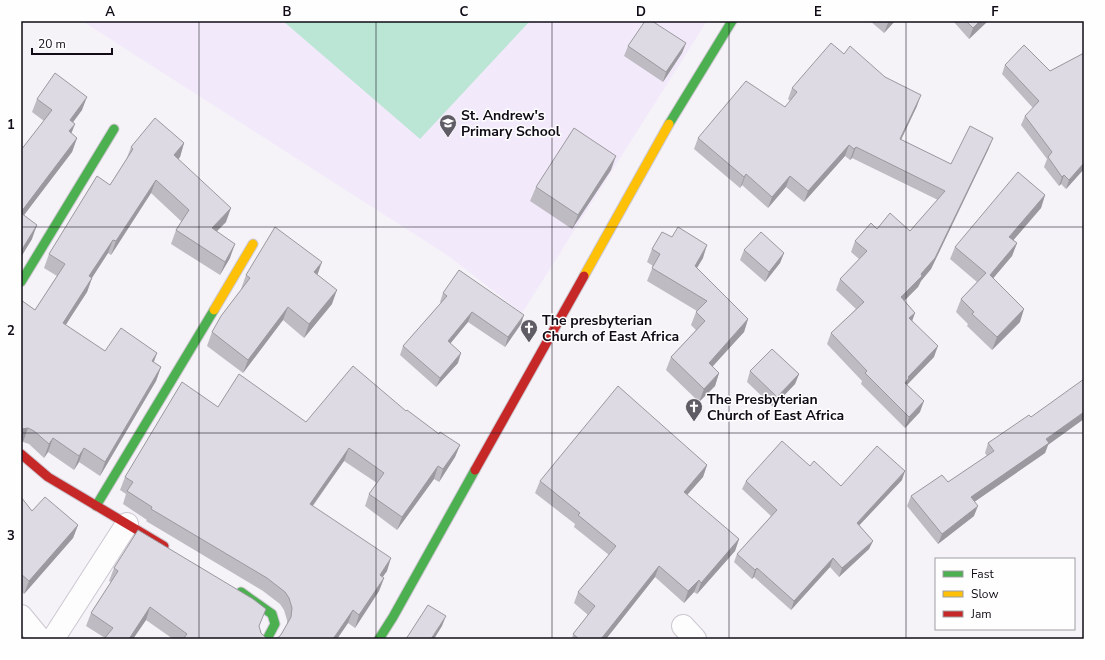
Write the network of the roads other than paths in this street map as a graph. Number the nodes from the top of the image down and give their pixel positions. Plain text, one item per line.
1 (732, 21) edge
2 (114, 129) dead end
3 (253, 244) dead end
4 (21, 282) edge
5 (21, 454) edge
6 (96, 506) junction
7 (127, 524) junction
8 (170, 550) edge
9 (236, 589) edge
10 (21, 616) edge
11 (40, 639) edge
12 (53, 639) edge
13 (267, 639) edge
14 (379, 639) edge

1 - 14 street
2 - 4 street
3 - 6 street
5 - 6 street
6 - 7 street
7 - 8 street
7 - 12 street
9 - 13 street
10 - 11 street

